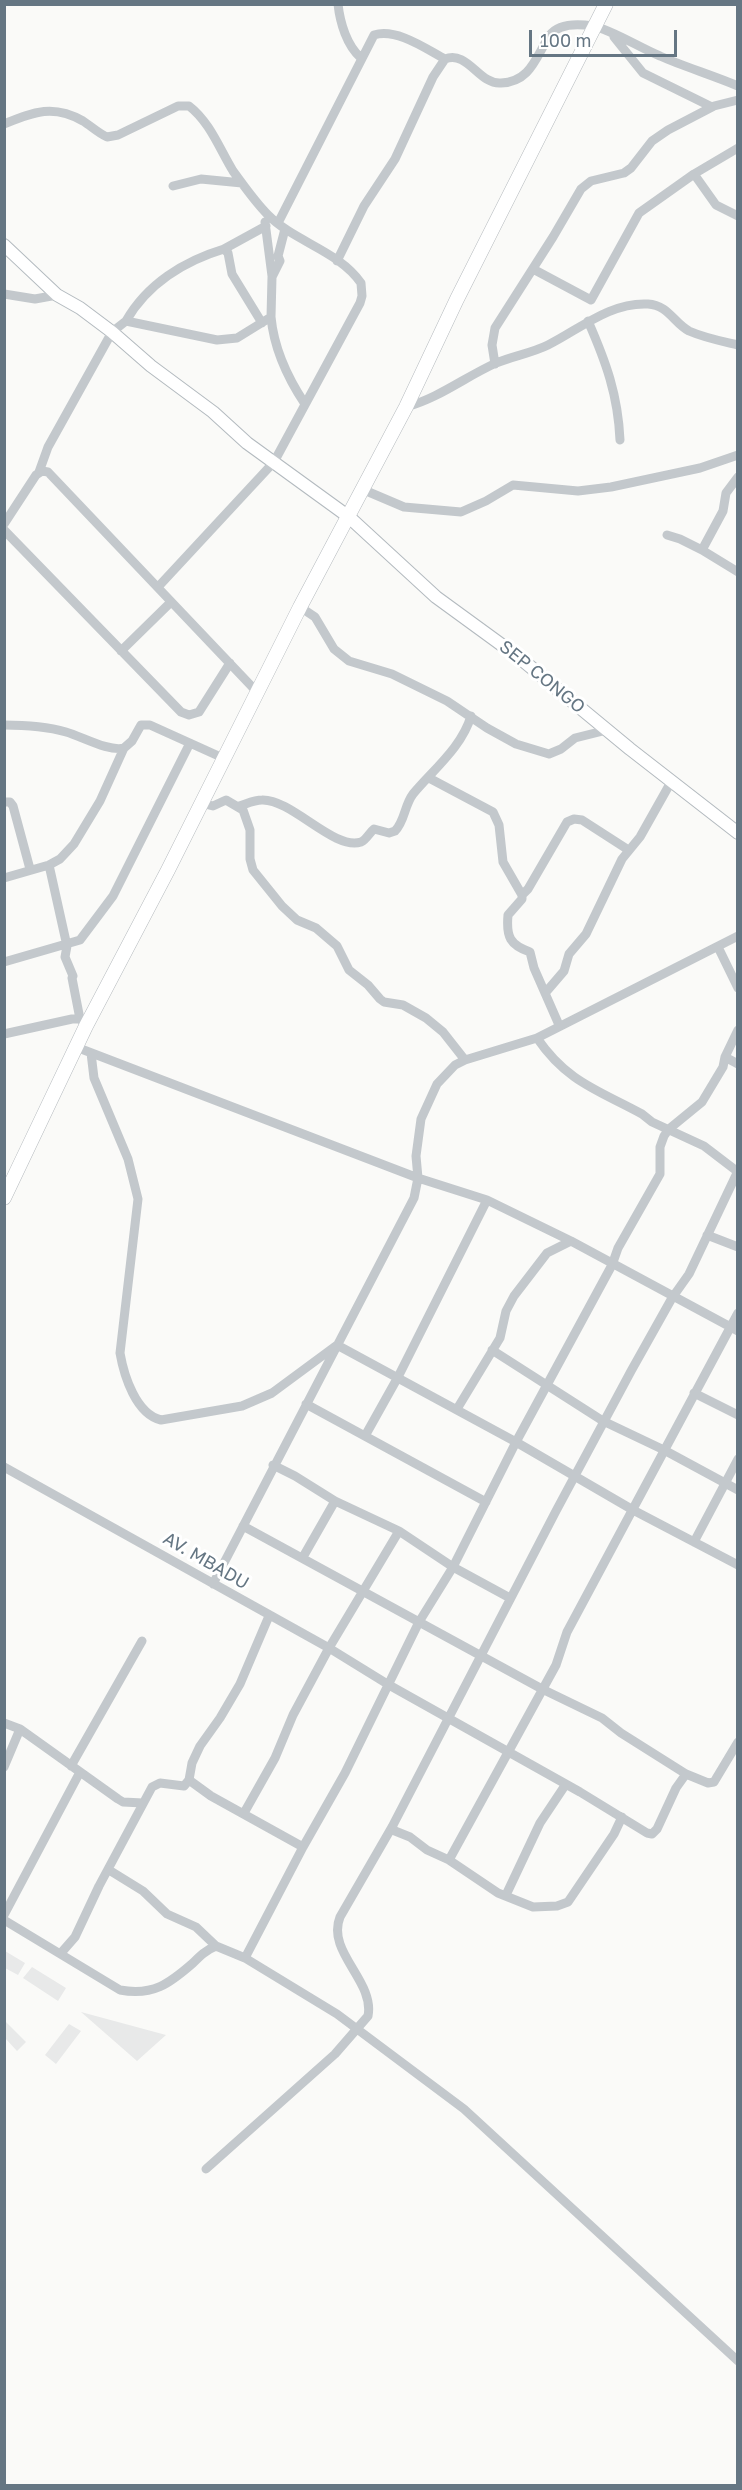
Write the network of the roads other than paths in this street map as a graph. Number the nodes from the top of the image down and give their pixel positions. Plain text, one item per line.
1 (338, 4) edge
2 (606, 4) edge
3 (594, 26) junction
4 (613, 35) junction
5 (362, 58) junction
6 (445, 59) junction
7 (738, 86) edge
8 (738, 100) edge
9 (712, 107) junction
10 (4, 124) edge
11 (738, 148) edge
12 (694, 174) junction
13 (242, 183) junction
14 (173, 186) dead end
15 (260, 205) junction
16 (738, 216) edge
17 (266, 226) junction
18 (281, 226) junction
19 (4, 245) edge
20 (224, 249) junction
21 (337, 261) junction
22 (532, 269) junction
23 (272, 278) junction
24 (4, 294) edge
25 (57, 295) junction
26 (271, 317) junction
27 (126, 321) junction
28 (588, 321) junction
29 (262, 323) junction
30 (112, 332) junction
31 (738, 345) edge
32 (495, 364) junction
33 (305, 404) junction
34 (406, 407) junction
35 (620, 440) dead end
36 (738, 455) edge
37 (274, 462) junction
38 (39, 472) junction
39 (738, 477) edge
40 (363, 490) junction
41 (349, 517) junction
42 (4, 524) edge
43 (4, 530) edge
44 (667, 535) dead end
45 (702, 550) junction
46 (738, 572) edge
47 (158, 587) junction
48 (171, 602) junction
49 (300, 607) junction
50 (121, 651) junction
51 (230, 663) junction
52 (257, 692) junction
53 (471, 716) junction
54 (4, 725) edge
55 (607, 730) junction
56 (190, 743) junction
57 (124, 748) junction
58 (223, 758) junction
59 (429, 778) junction
60 (671, 782) junction
61 (4, 802) edge
62 (201, 804) junction
63 (239, 806) junction
64 (738, 833) edge
65 (627, 849) junction
66 (49, 865) junction
67 (30, 869) junction
68 (4, 878) edge
69 (522, 895) junction
70 (738, 936) edge
71 (67, 946) junction
72 (718, 947) junction
73 (4, 962) edge
74 (738, 988) edge
75 (546, 992) junction
76 (83, 1022) junction
77 (560, 1025) junction
78 (738, 1030) edge
79 (4, 1034) edge
80 (537, 1038) junction
81 (76, 1047) junction
82 (92, 1053) junction
83 (725, 1057) junction
84 (465, 1060) junction
85 (738, 1064) edge
86 (669, 1129) junction
87 (737, 1172) edge
88 (418, 1178) junction
89 (4, 1198) edge
90 (487, 1200) junction
91 (706, 1235) junction
92 (571, 1241) junction
93 (738, 1247) edge
94 (612, 1265) junction
95 (672, 1298) junction
96 (738, 1312) edge
97 (734, 1330) edge
98 (337, 1345) junction
99 (492, 1350) junction
100 (398, 1377) junction
101 (547, 1385) junction
102 (694, 1393) junction
103 (306, 1404) junction
104 (457, 1409) junction
105 (738, 1415) edge
106 (603, 1421) junction
107 (365, 1436) junction
108 (516, 1442) junction
109 (664, 1450) junction
110 (738, 1460) edge
111 (273, 1465) junction
112 (4, 1467) edge
113 (574, 1477) junction
114 (726, 1482) junction
115 (738, 1490) edge
116 (335, 1501) junction
117 (486, 1502) junction
118 (633, 1510) junction
119 (243, 1526) junction
120 (399, 1531) junction
121 (694, 1542) junction
122 (303, 1557) junction
123 (738, 1565) edge
124 (453, 1567) junction
125 (213, 1584) junction
126 (363, 1592) junction
127 (510, 1598) junction
128 (269, 1616) junction
129 (419, 1622) junction
130 (142, 1641) dead end
131 (329, 1648) junction
132 (480, 1656) junction
133 (389, 1685) junction
134 (542, 1689) junction
135 (449, 1718) junction
136 (4, 1724) edge
137 (20, 1729) junction
138 (738, 1742) edge
139 (508, 1752) junction
140 (71, 1766) junction
141 (4, 1767) edge
142 (80, 1772) junction
143 (686, 1774) junction
144 (189, 1780) junction
145 (566, 1784) junction
146 (143, 1803) junction
147 (244, 1813) junction
148 (622, 1817) junction
149 (392, 1827) junction
150 (303, 1847) junction
151 (449, 1860) junction
152 (109, 1870) junction
153 (506, 1895) junction
154 (4, 1915) edge
155 (4, 1920) edge
156 (216, 1946) junction
157 (61, 1953) junction
158 (244, 1958) junction
159 (358, 2030) junction
160 (206, 2169) dead end
161 (738, 2361) edge

1 - 5 street
2 - 3 main road
3 - 4 street
3 - 6 street
3 - 34 main road
4 - 7 street
4 - 9 street
5 - 6 street
5 - 18 street
6 - 21 street
8 - 9 street
9 - 22 street
10 - 13 street
11 - 12 street
12 - 16 street
12 - 22 street
13 - 14 street
13 - 15 street
15 - 17 street
15 - 18 street
17 - 20 street
17 - 23 street
18 - 21 street
18 - 23 street
19 - 25 street, SEP CONGO
20 - 27 street
20 - 29 street
21 - 33 street
22 - 32 street
23 - 26 street
24 - 25 street
25 - 30 street, SEP CONGO
26 - 29 street
26 - 33 street
27 - 29 street
27 - 30 street
28 - 31 street
28 - 32 street
28 - 35 street
30 - 37 street, SEP CONGO
30 - 38 street
32 - 34 street
33 - 37 street
34 - 40 main road
36 - 40 street
37 - 41 street, SEP CONGO
37 - 47 street
38 - 42 street
38 - 47 street
39 - 45 street
40 - 41 main road
41 - 49 main road
41 - 55 street, SEP CONGO
43 - 50 street
44 - 45 street
45 - 46 street
47 - 48 street
48 - 50 street
48 - 51 street
49 - 52 main road
49 - 53 street
50 - 51 street
51 - 52 street
52 - 58 main road
53 - 55 street
53 - 59 street
54 - 57 street
55 - 60 street, SEP CONGO
56 - 57 street
56 - 58 street
56 - 71 street
57 - 66 street
58 - 62 main road
59 - 63 street
59 - 69 street
60 - 64 street, SEP CONGO
60 - 65 street
61 - 67 street
62 - 63 street
62 - 76 main road
63 - 84 street
65 - 69 street
65 - 75 street
66 - 67 street
66 - 71 street
67 - 68 street
69 - 75 street
70 - 72 street
71 - 73 street
71 - 76 street
72 - 74 street
72 - 77 street
75 - 77 street
76 - 79 street
76 - 81 main road
77 - 80 street
78 - 83 street
80 - 84 street
80 - 86 street
81 - 82 street
81 - 89 main road
82 - 88 street
82 - 98 street
83 - 85 street
83 - 86 street
84 - 88 street
86 - 87 street
86 - 94 street
87 - 91 street
88 - 90 street
88 - 98 street
90 - 92 street
90 - 100 street
91 - 93 street
91 - 95 street
92 - 94 street
92 - 99 street
94 - 95 street
94 - 101 street
95 - 97 street
95 - 106 street
96 - 97 street
97 - 102 street
98 - 100 street
98 - 103 street
99 - 101 street
99 - 104 street
100 - 104 street
100 - 107 street
101 - 106 street
101 - 108 street
102 - 105 street
102 - 109 street
103 - 107 street
103 - 111 street
104 - 108 street
106 - 109 street
106 - 113 street
107 - 117 street
108 - 113 street
108 - 117 street
109 - 114 street
109 - 118 street
110 - 114 street
111 - 116 street
111 - 119 street
112 - 125 street, AV. MBADU
113 - 118 street
113 - 127 street
114 - 115 street
114 - 121 street
116 - 120 street
116 - 122 street
117 - 124 street
118 - 121 street
118 - 134 street
119 - 122 street
119 - 125 street
120 - 124 street
120 - 126 street
121 - 123 street
122 - 126 street
124 - 127 street
124 - 129 street
125 - 128 street, AV. MBADU
126 - 129 street
126 - 131 street
127 - 132 street
128 - 131 street, AV. MBADU
128 - 144 street
129 - 132 street
129 - 133 street
130 - 140 street
131 - 133 street, AV. MBADU
131 - 147 street
132 - 134 street
132 - 135 street
133 - 135 street, AV. MBADU
133 - 150 street
134 - 139 street
134 - 143 street
135 - 139 street, AV. MBADU
135 - 149 street
136 - 137 street
137 - 140 street
137 - 141 street
138 - 143 street
139 - 145 street, AV. MBADU
139 - 151 street
140 - 142 street
142 - 146 street
142 - 154 street
143 - 148 street, AV. MBADU
144 - 146 street
144 - 147 street
145 - 148 street, AV. MBADU
145 - 153 street
146 - 152 street
147 - 150 street
148 - 153 street
149 - 151 street
149 - 159 street
150 - 158 street
151 - 153 street
152 - 156 street
152 - 157 street
155 - 157 street
156 - 157 street
156 - 158 street
158 - 159 street
159 - 160 street
159 - 161 street

